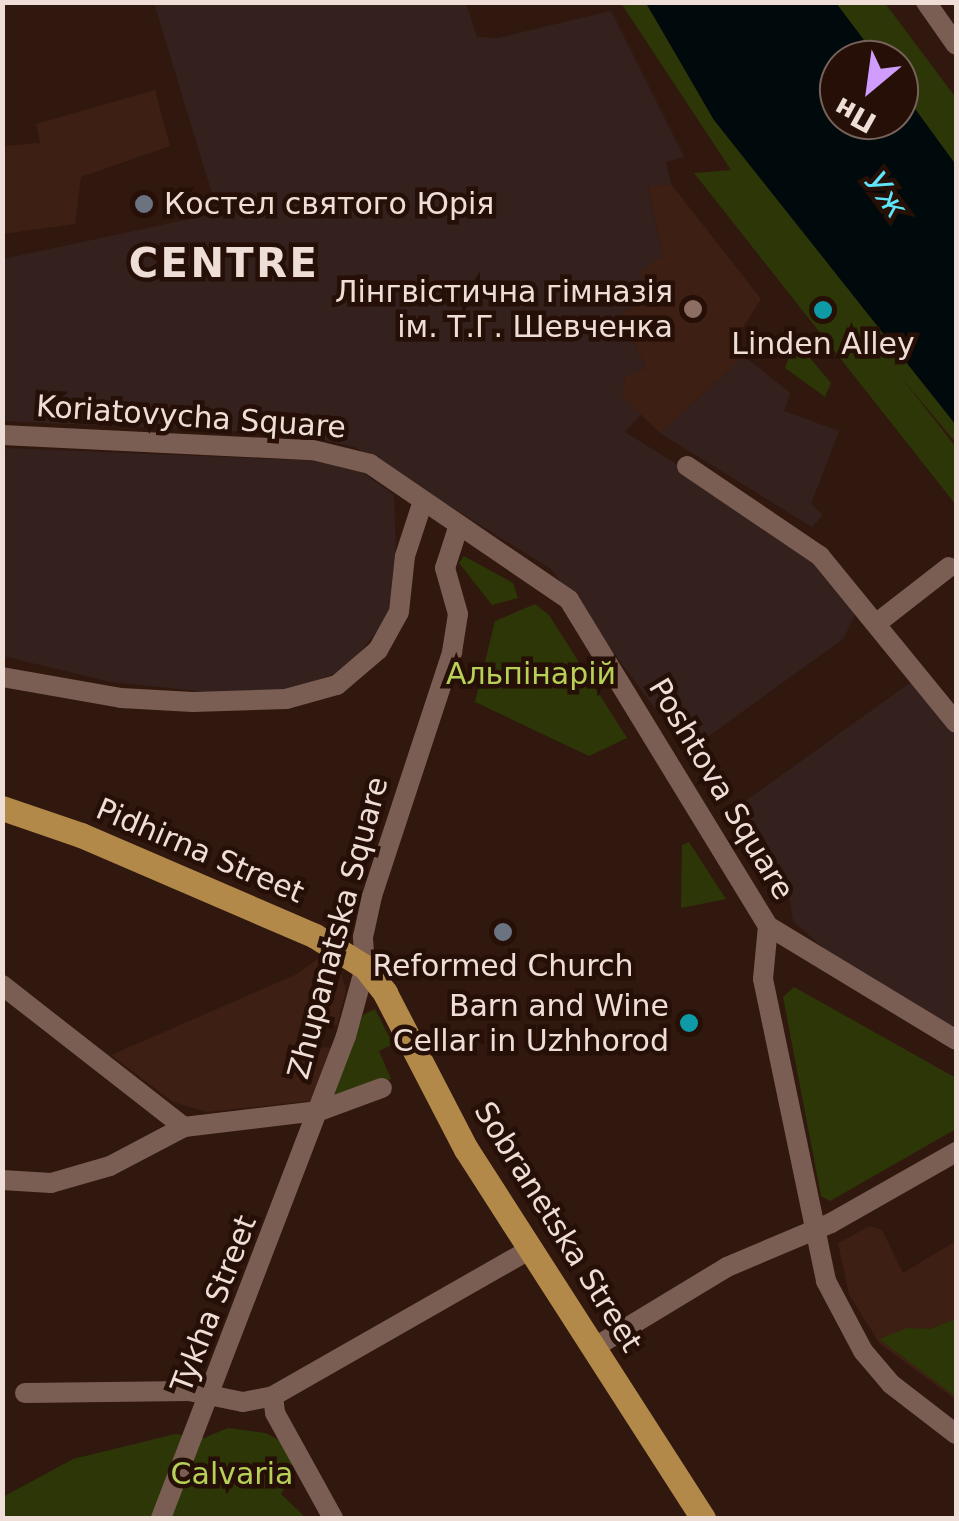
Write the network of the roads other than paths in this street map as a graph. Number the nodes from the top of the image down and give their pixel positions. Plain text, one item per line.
1 (926, 2) edge
2 (956, 45) edge
3 (2, 434) edge
4 (687, 466) dead end
5 (423, 502) junction
6 (459, 525) junction
7 (949, 567) dead end
8 (877, 622) junction
9 (2, 676) edge
10 (956, 724) edge
11 (2, 808) edge
12 (768, 926) junction
13 (365, 967) junction
14 (2, 985) edge
15 (956, 1040) edge
16 (382, 1088) dead end
17 (319, 1111) junction
18 (184, 1127) junction
19 (956, 1152) edge
20 (2, 1180) edge
21 (812, 1230) junction
22 (531, 1249) junction
23 (595, 1347) junction
24 (25, 1393) dead end
25 (211, 1395) junction
26 (274, 1396) junction
27 (956, 1434) edge
28 (161, 1518) edge
29 (333, 1518) edge
30 (703, 1518) edge

1 - 2 street
3 - 5 street, Koriatovycha Square
4 - 8 street
5 - 6 street
5 - 9 street
6 - 12 street, Poshtova Square
6 - 13 street, Zhupanatska Square
7 - 8 street
8 - 10 street
11 - 13 main road, Pidhirna Street
12 - 15 street
12 - 21 street
13 - 17 street, Zhupanatska Square
13 - 22 main road, Sobranetska Street
14 - 18 street
16 - 17 street, Zhupanatska Square
17 - 18 street
17 - 25 street, Tykha Street
18 - 20 street
19 - 21 street
21 - 23 street
21 - 27 street
22 - 23 main road, Sobranetska Street
22 - 26 street
23 - 30 main road, Sobranetska Street
24 - 25 street
25 - 26 street
25 - 28 street, Tykha Street
26 - 29 street

